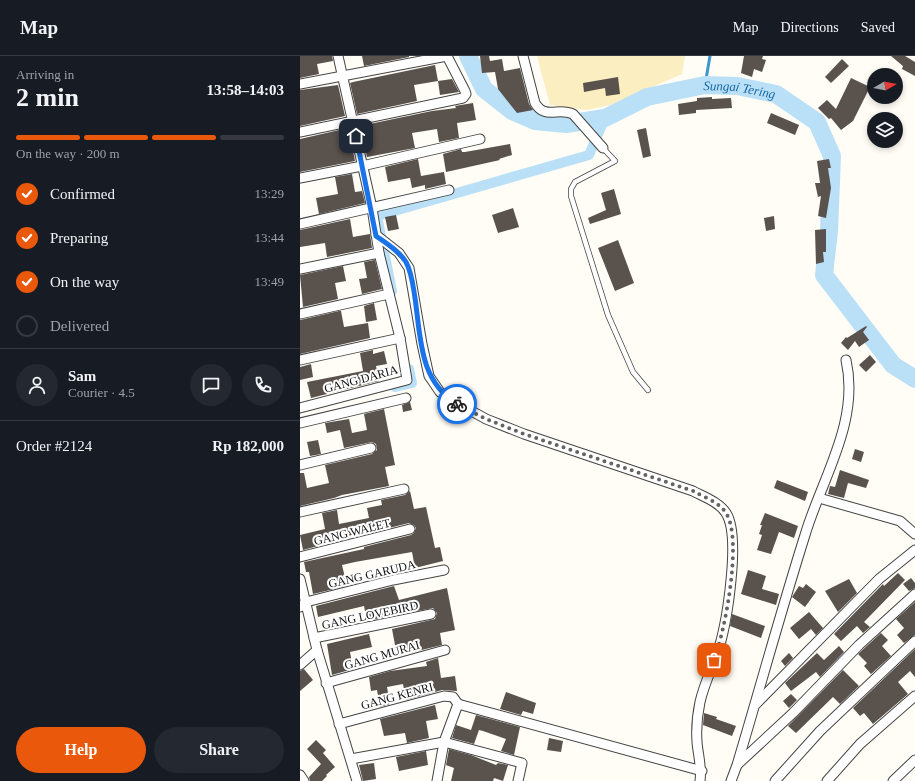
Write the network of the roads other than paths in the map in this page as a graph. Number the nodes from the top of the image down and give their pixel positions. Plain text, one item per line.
1 (338, 56) edge
2 (447, 56) edge
3 (523, 56) edge
4 (342, 74) junction
5 (300, 84) edge
6 (353, 121) junction
7 (300, 132) edge
8 (480, 139) dead end
9 (603, 148) joint
10 (362, 166) junction
11 (300, 178) edge
12 (449, 190) dead end
13 (372, 208) junction
14 (300, 224) edge
15 (378, 237) junction
16 (379, 253) junction
17 (300, 269) edge
18 (389, 294) junction
19 (300, 314) edge
20 (400, 338) junction
21 (300, 360) edge
22 (846, 360) dead end
23 (648, 390) dead end
24 (406, 398) dead end
25 (300, 408) edge
26 (300, 423) edge
27 (371, 448) dead end
28 (300, 465) edge
29 (404, 489) dead end
30 (819, 498) junction
31 (300, 512) edge
32 (410, 530) dead end
33 (915, 534) edge
34 (915, 550) edge
35 (300, 557) edge
36 (444, 570) dead end
37 (300, 579) edge
38 (915, 594) edge
39 (303, 605) edge
40 (431, 614) dead end
41 (314, 638) junction
42 (915, 641) edge
43 (317, 650) junction
44 (445, 650) dead end
45 (300, 665) edge
46 (326, 683) junction
47 (915, 696) edge
48 (458, 704) junction
49 (755, 704) junction
50 (339, 724) junction
51 (444, 742) junction
52 (351, 759) junction
53 (915, 760) edge
54 (737, 765) junction
55 (702, 771) junction
56 (300, 775) edge
57 (304, 781) edge
58 (357, 781) edge
59 (437, 781) edge
60 (518, 781) edge
61 (700, 781) edge
62 (731, 781) edge
63 (774, 781) edge
64 (826, 781) edge
65 (893, 781) edge

1 - 4 street, GANG DARIA
2 - 4 street
2 - 6 street
3 - 9 street
4 - 5 street
4 - 6 street, GANG DARIA
6 - 7 street
6 - 10 street, GANG DARIA
8 - 10 street
9 - 23 lane
10 - 11 street
10 - 13 street, GANG DARIA
12 - 13 street
13 - 14 street
13 - 15 street, GANG DARIA
15 - 16 street, GANG DARIA
15 - 55 street
16 - 17 street
16 - 18 street, GANG DARIA
18 - 19 street
18 - 20 street, GANG DARIA
20 - 21 street
20 - 25 street, GANG DARIA
22 - 30 street
24 - 26 street
27 - 28 street
29 - 31 street
30 - 33 street
30 - 49 street
32 - 35 street, GANG WALET
34 - 49 street
36 - 39 street, GANG GARUDA
37 - 39 street
38 - 54 street
39 - 41 street
40 - 41 street, GANG LOVEBIRD
41 - 43 street
42 - 63 street
43 - 45 street
43 - 46 street
44 - 46 street, GANG MURAI
46 - 50 street
47 - 64 street
48 - 50 street, GANG KENRI
48 - 51 street
48 - 55 street
49 - 54 street
50 - 52 street
51 - 52 street
51 - 59 street
51 - 60 street
52 - 58 street
53 - 65 street
54 - 62 street
55 - 61 street
56 - 57 street

